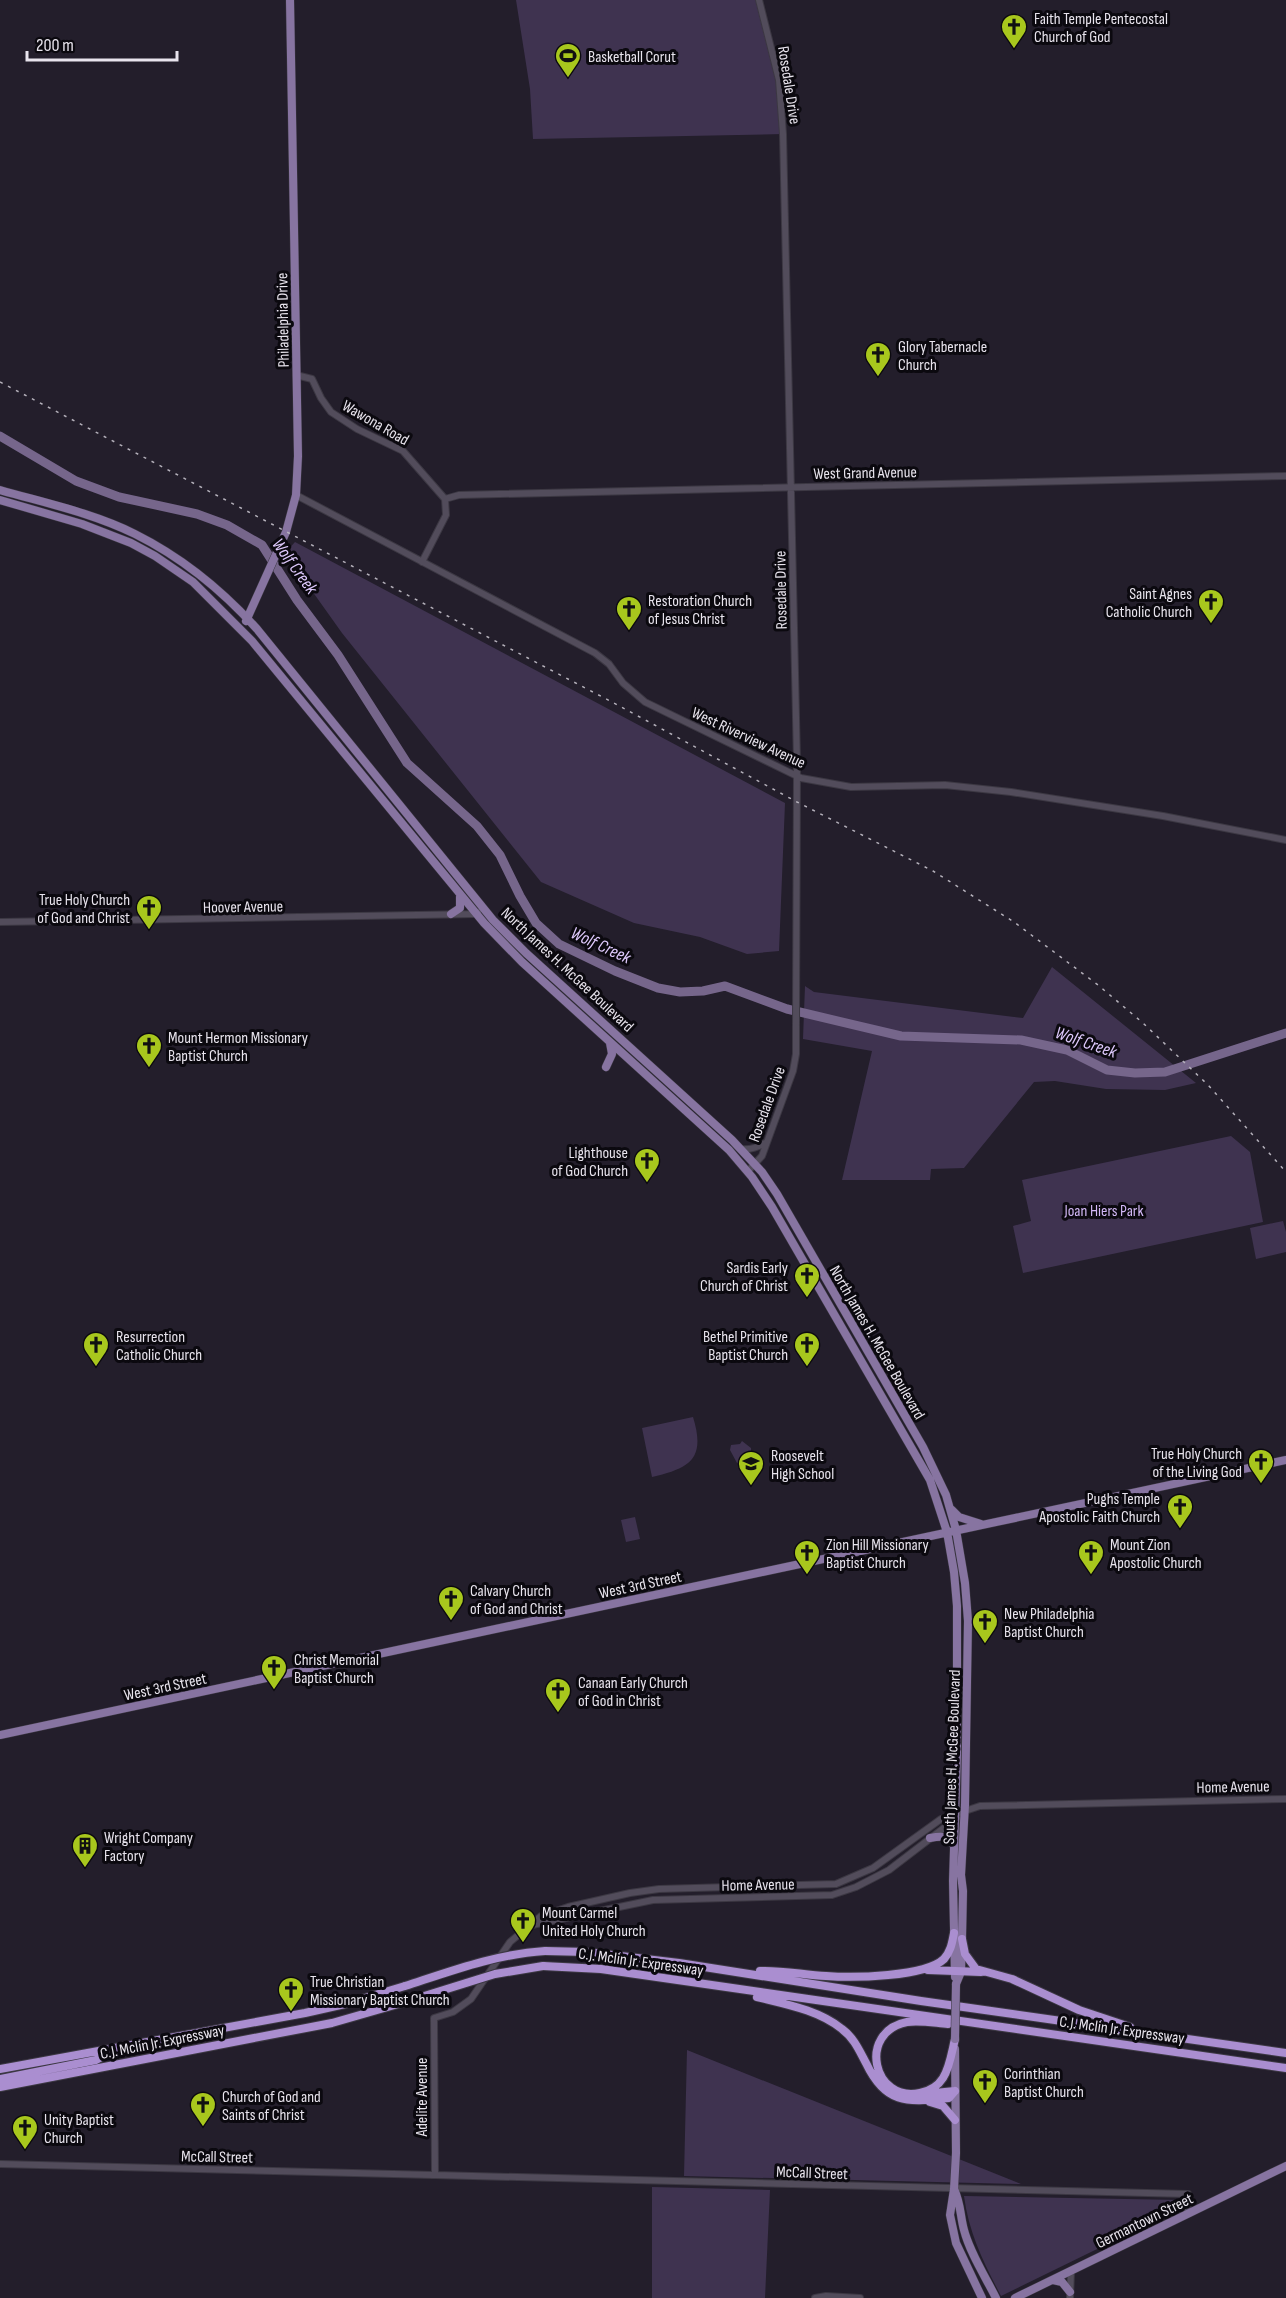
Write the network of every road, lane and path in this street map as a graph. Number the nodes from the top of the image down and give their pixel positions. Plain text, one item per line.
1 (290, 0) edge
2 (759, 0) edge
3 (296, 375) junction
4 (1286, 476) edge
5 (791, 487) junction
6 (0, 490) edge
7 (296, 495) junction
8 (445, 499) junction
9 (0, 500) edge
10 (422, 562) junction
11 (247, 618) junction
12 (242, 629) junction
13 (797, 777) junction
14 (1286, 840) edge
15 (459, 895) junction
16 (483, 908) junction
17 (451, 914) junction
18 (476, 914) junction
19 (0, 922) edge
20 (609, 1042) junction
21 (606, 1067) dead end
22 (767, 1141) junction
23 (741, 1149) junction
24 (754, 1163) junction
25 (748, 1172) junction
26 (1286, 1460) edge
27 (950, 1508) junction
28 (985, 1524) junction
29 (956, 1530) junction
30 (946, 1532) junction
31 (0, 1735) edge
32 (1286, 1799) edge
33 (964, 1810) junction
34 (955, 1817) junction
35 (930, 1838) junction
36 (954, 1846) junction
37 (528, 1926) junction
38 (954, 1933) junction
39 (962, 1939) junction
40 (925, 1970) junction
41 (742, 1972) junction
42 (957, 1972) junction
43 (986, 1972) junction
44 (734, 1989) junction
45 (434, 2018) joint
46 (982, 2024) junction
47 (1148, 2033) junction
48 (955, 2038) junction
49 (117, 2048) junction
50 (1286, 2053) edge
51 (1286, 2068) edge
52 (0, 2069) edge
53 (0, 2079) edge
54 (0, 2086) edge
55 (955, 2091) junction
56 (916, 2094) junction
57 (924, 2101) junction
58 (955, 2120) junction
59 (0, 2164) edge
60 (1286, 2166) edge
61 (434, 2175) junction
62 (954, 2189) junction
63 (1187, 2213) junction
64 (1071, 2271) junction
65 (1053, 2280) junction
66 (1070, 2295) edge
67 (815, 2298) edge
68 (860, 2298) edge
69 (982, 2298) edge
70 (996, 2298) edge
71 (1014, 2298) edge

1 - 3 main road, Philadelphia Drive
2 - 5 street, Rosedale Drive
3 - 7 main road, Philadelphia Drive
3 - 8 street, Wawona Road
4 - 5 street, West Grand Avenue
5 - 8 street, West Grand Avenue
5 - 13 street, Rosedale Drive
6 - 11 main road, North James H. McGee Boulevard
7 - 10 street, West Riverview Avenue
7 - 11 main road, Philadelphia Drive
8 - 10 street
9 - 12 main road, North James H. McGee Boulevard
10 - 13 street, West Riverview Avenue
11 - 12 main road, Philadelphia Drive
11 - 16 main road, North James H. McGee Boulevard
12 - 15 main road, North James H. McGee Boulevard
13 - 14 street, West Riverview Avenue
13 - 22 street, Rosedale Drive
15 - 17 main road
15 - 18 main road, North James H. McGee Boulevard
16 - 18 street
16 - 23 main road, North James H. McGee Boulevard
17 - 18 street, Hoover Avenue
17 - 19 street, Hoover Avenue
18 - 20 main road, North James H. McGee Boulevard
20 - 21 main road
20 - 25 main road, North James H. McGee Boulevard
22 - 23 street
22 - 24 street, Rosedale Drive
23 - 24 main road, North James H. McGee Boulevard
24 - 25 street, Rosedale Drive
24 - 27 main road, North James H. McGee Boulevard
25 - 30 main road, North James H. McGee Boulevard
26 - 28 main road, West 3rd Street
27 - 28 main road
27 - 29 main road, North James H. McGee Boulevard
28 - 29 main road, West 3rd Street
29 - 30 main road, West 3rd Street
29 - 33 main road, South James H. McGee Boulevard
30 - 31 main road, West 3rd Street
30 - 34 main road, South James H. McGee Boulevard
32 - 33 street, Home Avenue
33 - 34 street, Home Avenue
33 - 39 main road, South James H. McGee Boulevard
34 - 35 street, Home Avenue
34 - 36 main road, South James H. McGee Boulevard
34 - 37 street, Home Avenue
35 - 36 main road
35 - 37 street, Home Avenue
36 - 38 main road, South James H. McGee Boulevard
37 - 45 street, Home Avenue
38 - 40 highway
38 - 42 main road, South James H. McGee Boulevard
39 - 42 main road, South James H. McGee Boulevard
39 - 43 highway
40 - 41 highway
40 - 42 highway
41 - 47 highway, C.J. Mclin Jr. Expressway
41 - 49 highway, C.J. Mclin Jr. Expressway, bridge
42 - 43 highway
42 - 48 main road, South James H. McGee Boulevard, bridge
43 - 47 highway
44 - 46 highway, C.J. Mclin Jr. Expressway
44 - 54 highway, C.J. Mclin Jr. Expressway, bridge
44 - 57 highway
45 - 61 street, Adelite Avenue
46 - 51 highway, C.J. Mclin Jr. Expressway
46 - 56 highway
47 - 50 highway, C.J. Mclin Jr. Expressway
48 - 55 main road, South James H. McGee Boulevard
48 - 56 highway
49 - 52 highway, C.J. Mclin Jr. Expressway
49 - 53 highway
55 - 56 highway
55 - 57 highway
55 - 58 main road, South James H. McGee Boulevard
57 - 58 highway
58 - 62 main road, South James H. McGee Boulevard
59 - 61 street, McCall Street
60 - 63 main road, Germantown Street
61 - 62 street, McCall Street
62 - 63 street, McCall Street
62 - 69 main road, South James H. McGee Boulevard
62 - 70 main road, South James H. McGee Boulevard
63 - 64 main road, Germantown Street
64 - 65 main road, Germantown Street
64 - 66 street
65 - 66 main road
65 - 71 main road, Germantown Street
67 - 68 street

